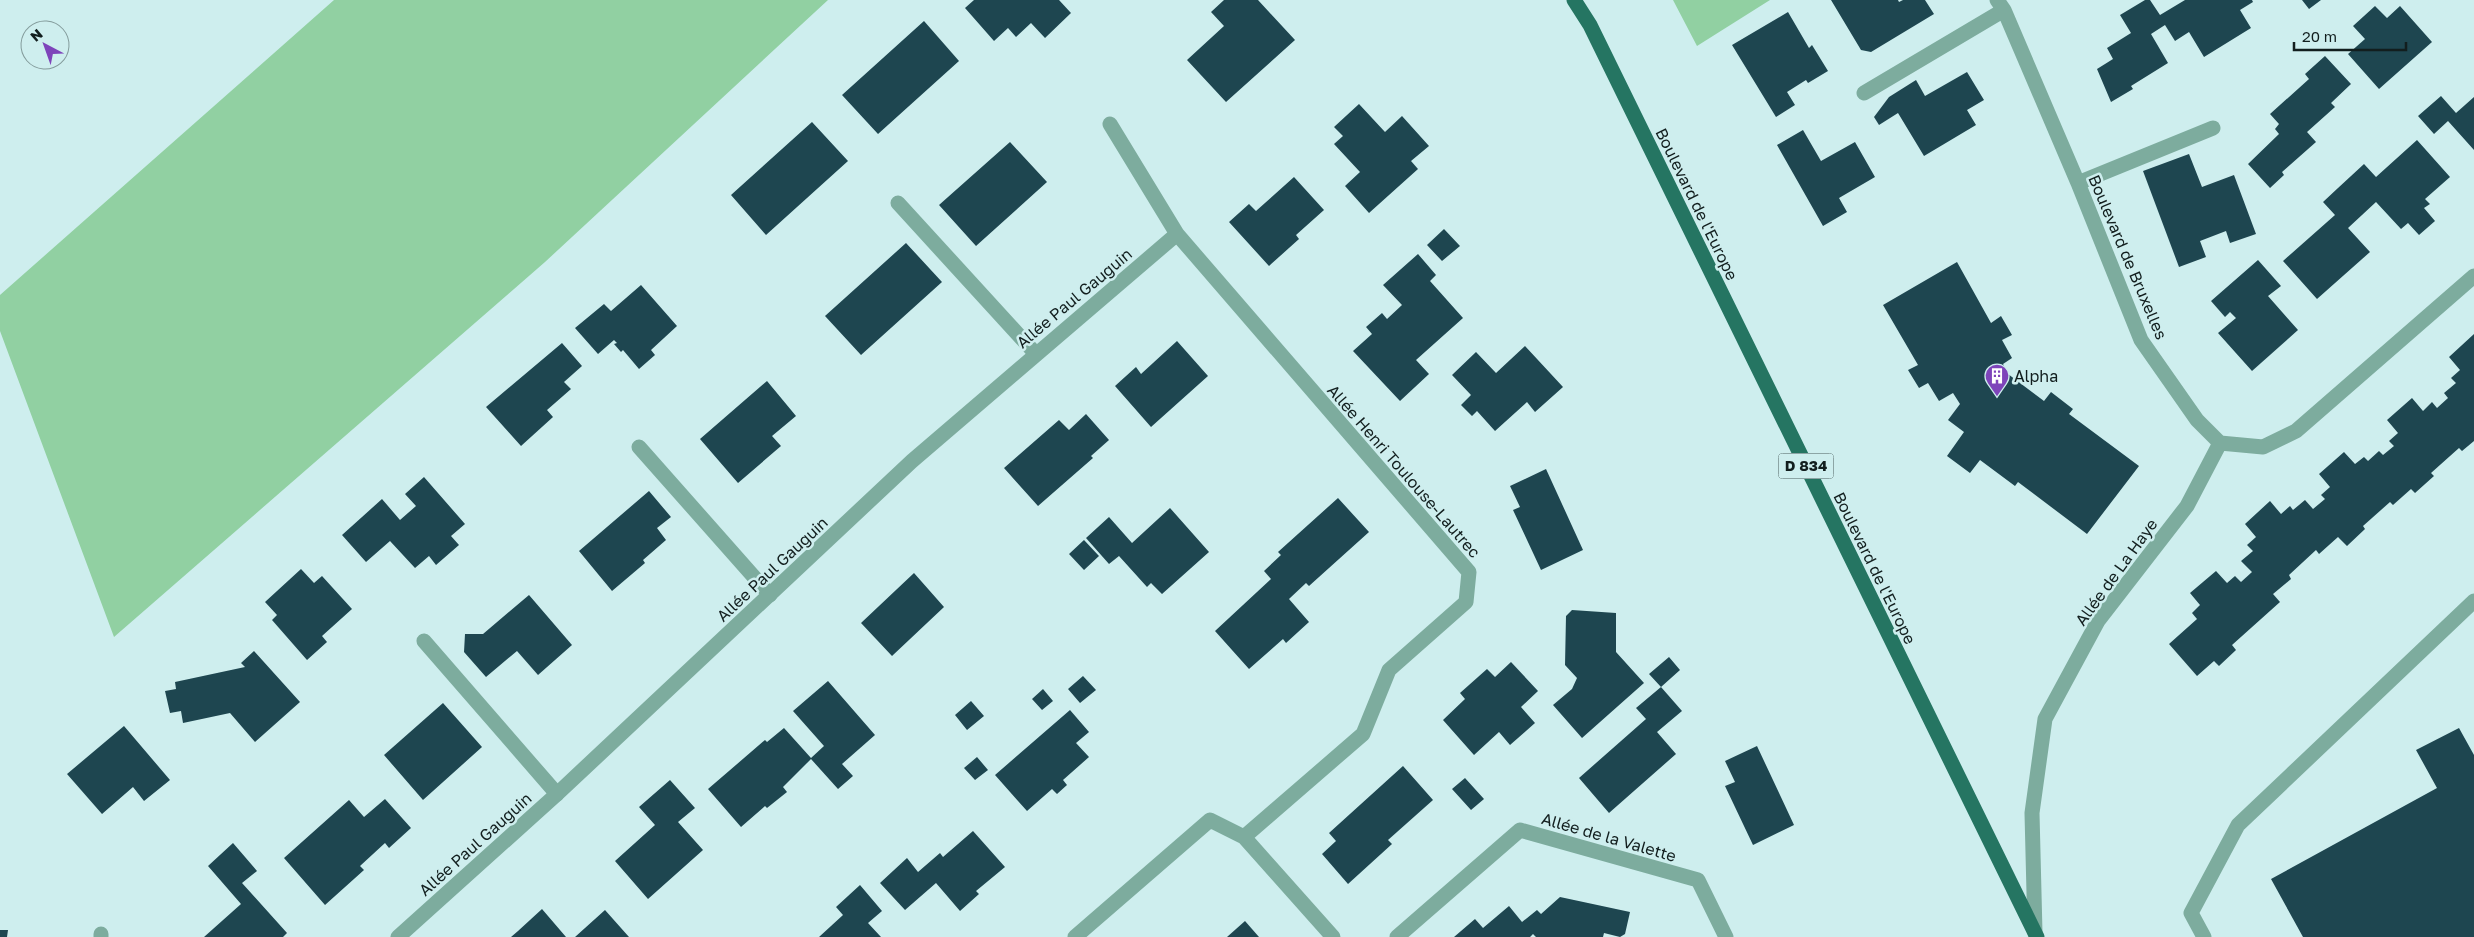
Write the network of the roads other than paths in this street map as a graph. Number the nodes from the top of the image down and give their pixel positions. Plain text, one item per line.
1 (1574, 0) edge
2 (2001, 5) edge
3 (1864, 93) dead end
4 (1110, 124) dead end
5 (2213, 128) dead end
6 (2078, 183) junction
7 (898, 203) dead end
8 (1177, 234) junction
9 (2474, 276) edge
10 (1035, 353) junction
11 (2220, 443) junction
12 (639, 447) dead end
13 (770, 596) junction
14 (2474, 601) edge
15 (424, 641) dead end
16 (557, 794) junction
17 (1244, 837) junction
18 (2036, 935) edge
19 (398, 937) edge
20 (1075, 937) edge
21 (1333, 937) edge
22 (1397, 937) edge
23 (1726, 937) edge
24 (2204, 937) edge

1 - 18 main road, Boulevard de l'Europe / D 834
2 - 3 street
2 - 6 street, Boulevard de Bruxelles
4 - 8 street, Allée Henri Toulouse-Lautrec
5 - 6 street
6 - 11 street, Boulevard de Bruxelles
7 - 10 street
8 - 10 street, Allée Paul Gauguin
8 - 17 street, Allée Henri Toulouse-Lautrec
9 - 11 street
10 - 13 street, Allée Paul Gauguin
11 - 18 street, Allée de La Haye
12 - 13 street
13 - 16 street, Allée Paul Gauguin
14 - 24 street
15 - 16 street
16 - 19 street, Allée Paul Gauguin
17 - 20 street
17 - 21 street
22 - 23 street, Allée de la Valette

